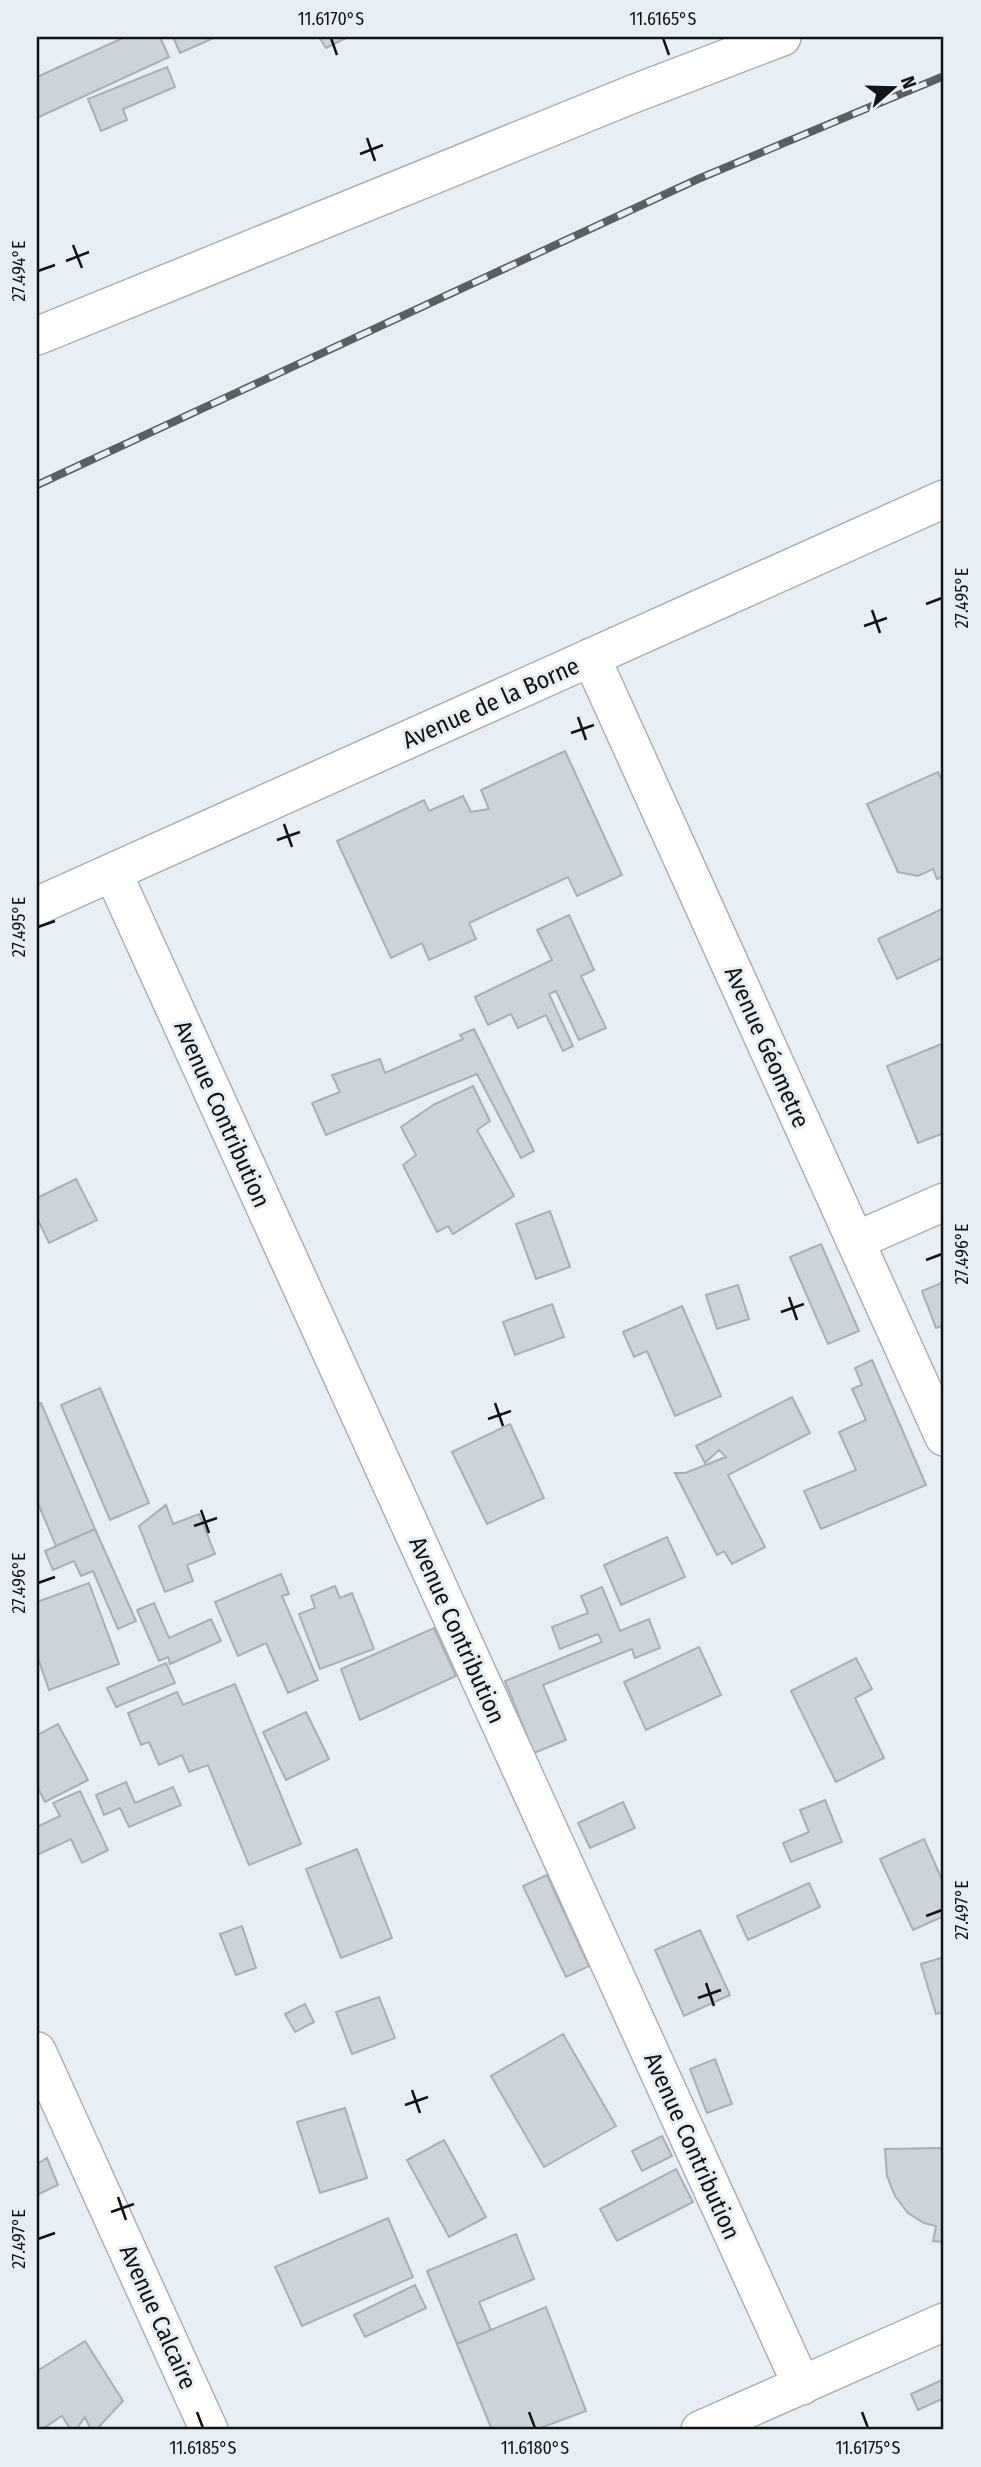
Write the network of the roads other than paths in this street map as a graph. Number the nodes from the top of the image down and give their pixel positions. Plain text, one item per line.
1 (782, 37) edge
2 (37, 336) edge
3 (944, 499) edge
4 (591, 657) junction
5 (113, 873) junction
6 (37, 906) edge
7 (944, 1202) edge
8 (855, 1241) junction
9 (944, 1437) edge
10 (37, 2051) edge
11 (944, 2322) edge
12 (802, 2386) junction
13 (209, 2430) edge
14 (700, 2430) edge

1 - 2 street
3 - 4 street, Avenue de la Borne
4 - 5 street, Avenue de la Borne
4 - 8 street, Avenue Géometre
5 - 6 street, Avenue de la Borne
5 - 12 street, Avenue Contribution
7 - 8 street
8 - 9 street, Avenue Géometre
10 - 13 street, Avenue Calcaire
11 - 12 street
12 - 14 street

